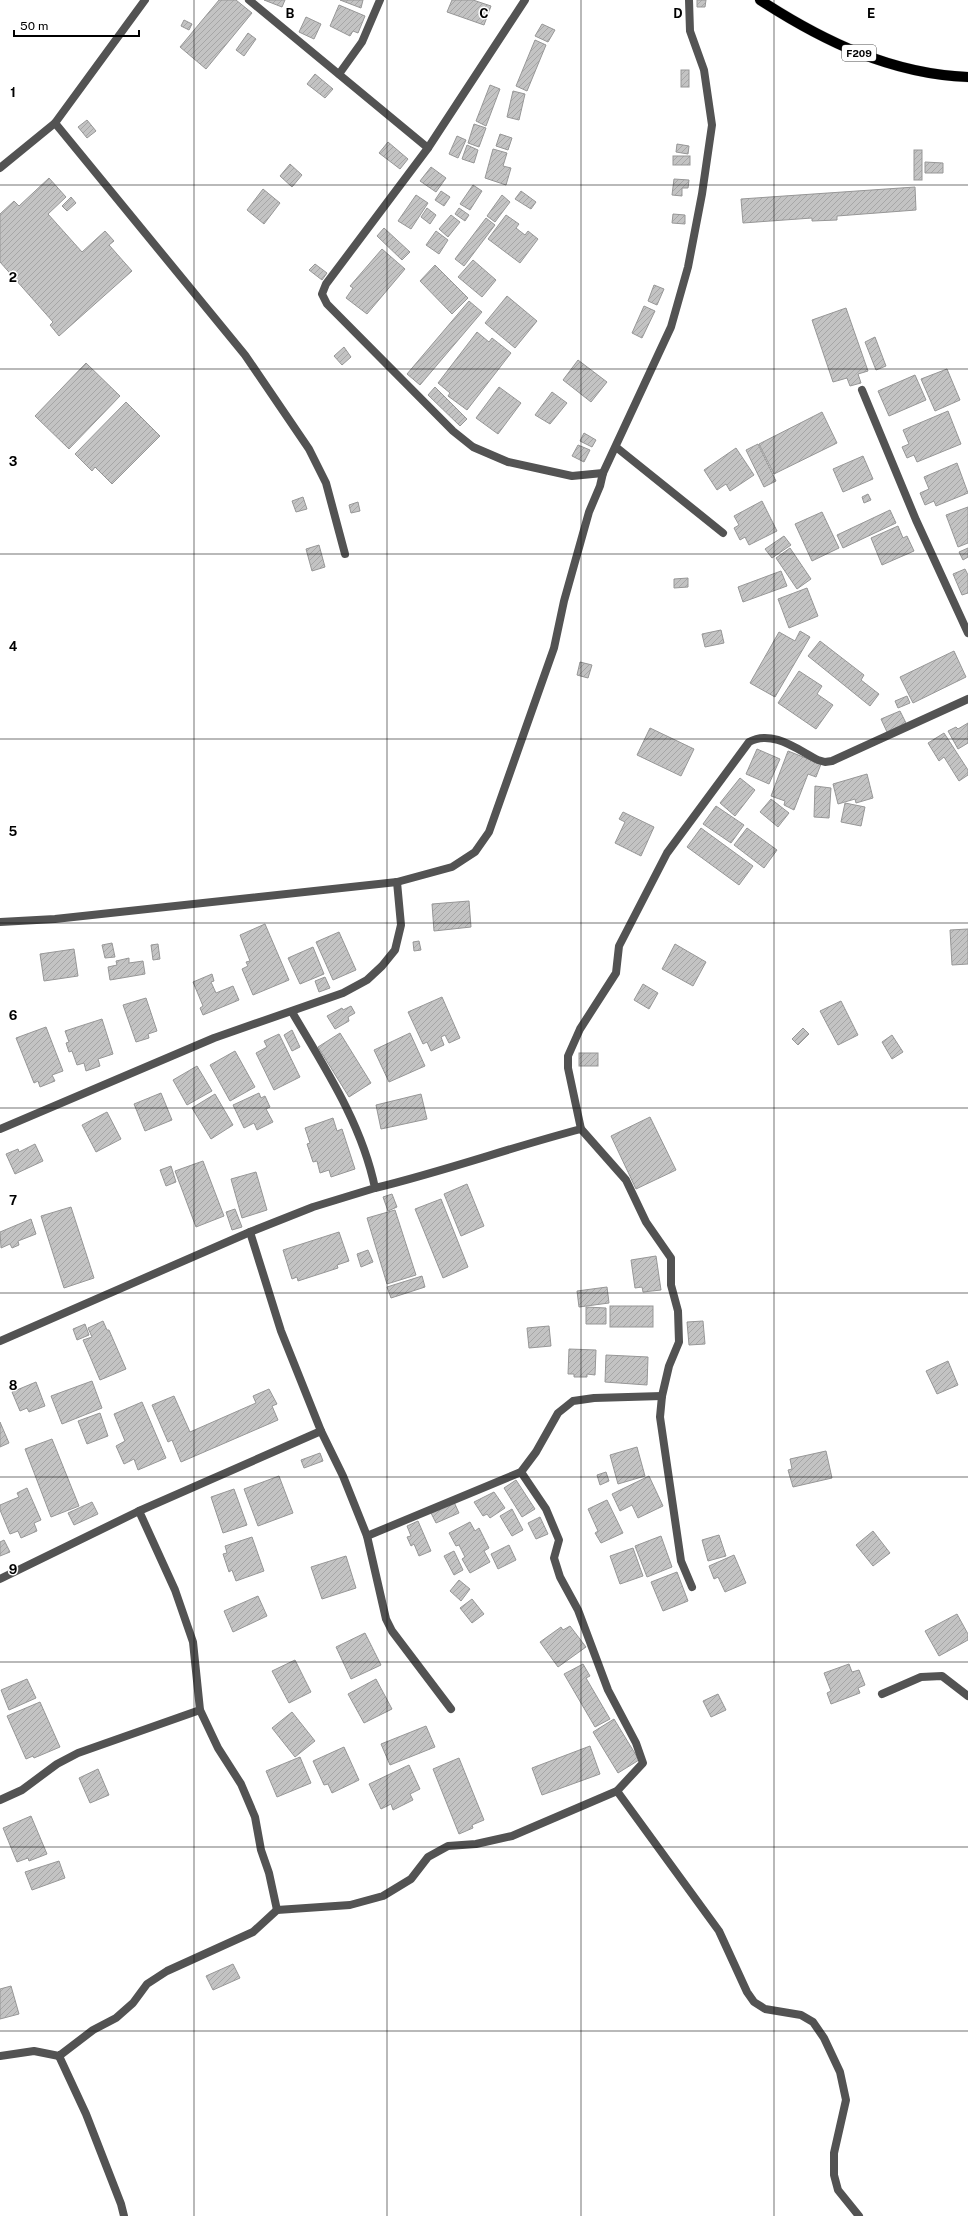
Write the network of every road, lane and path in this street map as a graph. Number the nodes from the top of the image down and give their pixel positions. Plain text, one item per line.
1 (145, 0) edge
2 (249, 0) edge
3 (380, 0) edge
4 (525, 0) edge
5 (689, 0) edge
6 (760, 0) edge
7 (339, 74) junction
8 (968, 77) edge
9 (55, 123) junction
10 (428, 148) junction
11 (0, 168) edge
12 (862, 390) dead end
13 (616, 447) junction
14 (603, 474) junction
15 (723, 533) dead end
16 (345, 554) dead end
17 (968, 633) edge
18 (968, 699) edge
19 (398, 882) junction
20 (0, 922) edge
21 (292, 1012) junction
22 (0, 1129) edge
23 (581, 1129) junction
24 (376, 1188) junction
25 (250, 1232) junction
26 (0, 1341) edge
27 (662, 1396) junction
28 (321, 1431) junction
29 (521, 1472) junction
30 (139, 1511) junction
31 (367, 1536) junction
32 (0, 1579) edge
33 (692, 1587) dead end
34 (882, 1694) dead end
35 (968, 1696) edge
36 (452, 1709) dead end
37 (200, 1710) junction
38 (617, 1791) junction
39 (0, 1800) edge
40 (277, 1910) junction
41 (0, 2056) edge
42 (59, 2056) junction
43 (121, 2204) junction
44 (124, 2216) edge
45 (130, 2216) edge
46 (859, 2216) edge

1 - 9 street
2 - 7 street
3 - 7 street
4 - 10 street
5 - 13 street
6 - 8 main road, F209
7 - 10 street
9 - 11 street
9 - 16 street
10 - 14 street
12 - 17 street
13 - 14 street
13 - 15 street
14 - 19 street
18 - 23 street
19 - 20 street
19 - 21 street
21 - 22 street
21 - 24 street
23 - 24 street
23 - 27 street
24 - 25 street
25 - 26 street
25 - 28 street
27 - 29 street
27 - 33 street
28 - 30 street
28 - 31 street
29 - 31 street
29 - 38 street
30 - 32 street
30 - 37 street
31 - 36 street
34 - 35 street
37 - 39 street
37 - 40 street
38 - 40 street
38 - 46 street
40 - 42 street
41 - 42 street
42 - 43 street
43 - 44 street
43 - 45 street

